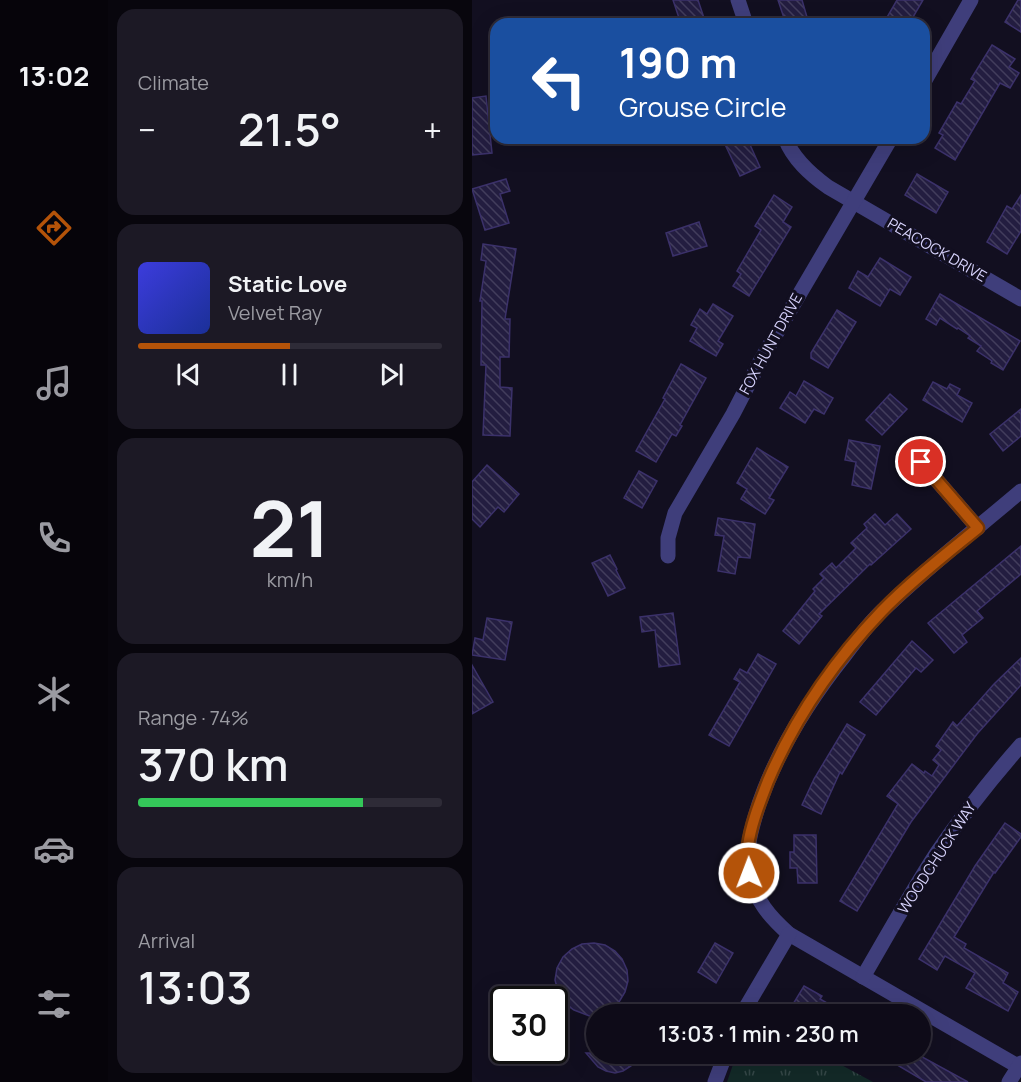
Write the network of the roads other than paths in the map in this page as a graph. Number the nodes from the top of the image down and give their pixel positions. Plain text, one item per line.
1 (738, 0) edge
2 (972, 0) edge
3 (744, 18) edge
4 (930, 72) edge
5 (787, 144) edge
6 (887, 144) edge
7 (853, 202) junction
8 (1021, 299) edge
9 (921, 462) dead end
10 (1021, 491) edge
11 (978, 528) junction
12 (668, 556) dead end
13 (1021, 745) edge
14 (789, 934) junction
15 (863, 977) junction
16 (748, 1004) edge
17 (722, 1064) edge
18 (1020, 1066) edge
19 (715, 1082) edge
20 (1009, 1082) edge

1 - 3 street
2 - 4 street
5 - 7 street, PEACOCK DRIVE
6 - 7 street, FOX HUNT DRIVE
7 - 8 street, PEACOCK DRIVE
7 - 12 street, FOX HUNT DRIVE
9 - 11 street
10 - 11 street
11 - 14 street
13 - 15 street, WOODCHUCK WAY
14 - 15 street
14 - 16 street
15 - 18 street
17 - 19 street
18 - 20 street

